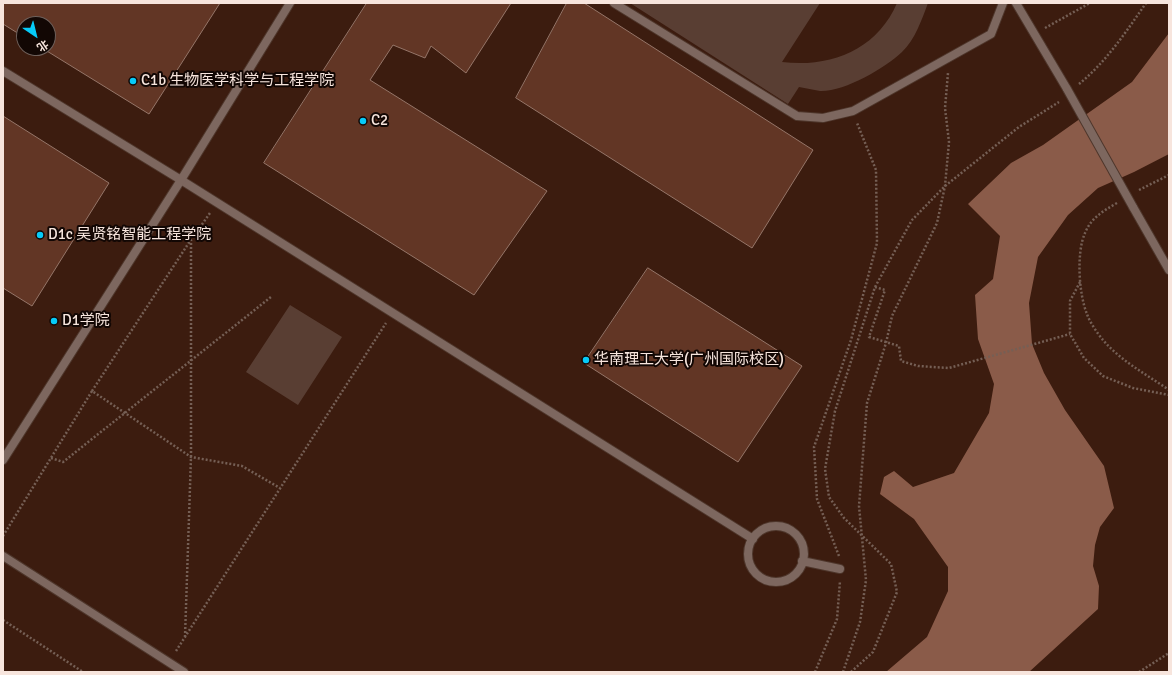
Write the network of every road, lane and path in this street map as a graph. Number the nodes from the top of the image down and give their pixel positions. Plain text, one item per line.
1 (290, 3) edge
2 (614, 3) edge
3 (1003, 3) edge
4 (1016, 3) edge
5 (1090, 3) edge
6 (1146, 3) edge
7 (1034, 34) junction
8 (949, 56) junction
9 (3, 71) edge
10 (1078, 86) dead end
11 (1061, 100) dead end
12 (853, 111) junction
13 (1169, 175) edge
14 (181, 180) junction
15 (945, 186) junction
16 (1132, 194) dead end
17 (1119, 202) dead end
18 (217, 203) junction
19 (191, 240) junction
20 (1169, 270) edge
21 (1081, 281) junction
22 (875, 287) junction
23 (271, 297) dead end
24 (393, 313) junction
25 (1070, 334) junction
26 (886, 343) junction
27 (191, 361) junction
28 (1169, 390) edge
29 (92, 391) junction
30 (1169, 395) edge
31 (125, 413) junction
32 (191, 457) junction
33 (51, 458) junction
34 (3, 460) edge
35 (280, 488) junction
36 (862, 535) junction
37 (3, 536) edge
38 (753, 539) junction
39 (3, 556) edge
40 (802, 562) junction
41 (840, 569) junction
42 (3, 620) edge
43 (185, 637) junction
44 (1169, 653) edge
45 (169, 662) junction
46 (83, 672) edge
47 (184, 672) edge
48 (815, 672) edge
49 (843, 672) edge
50 (851, 672) edge
51 (1139, 672) edge

1 - 14 street
2 - 12 street
3 - 8 street
4 - 7 street
5 - 7 path
6 - 10 path
7 - 20 street, bridge
8 - 12 street
8 - 15 path
9 - 14 street
11 - 15 path
12 - 41 path
13 - 16 path
14 - 18 street
14 - 34 street
15 - 22 path
15 - 26 path
17 - 21 path
18 - 19 path
18 - 24 street
19 - 27 path
19 - 29 path
21 - 25 path
21 - 28 path
22 - 26 path
22 - 36 path
23 - 27 path
24 - 35 path
24 - 38 street
25 - 26 path
25 - 30 path
26 - 36 path
27 - 31 path
27 - 32 path
29 - 31 path
29 - 33 path
31 - 32 path
31 - 33 path
32 - 35 path
32 - 43 path
33 - 37 path
35 - 43 path
36 - 49 path
36 - 50 path
38 - 40 street
38 - 40 street
39 - 45 street
40 - 41 street
41 - 48 path
42 - 46 path
43 - 45 path
44 - 51 path
45 - 47 street

